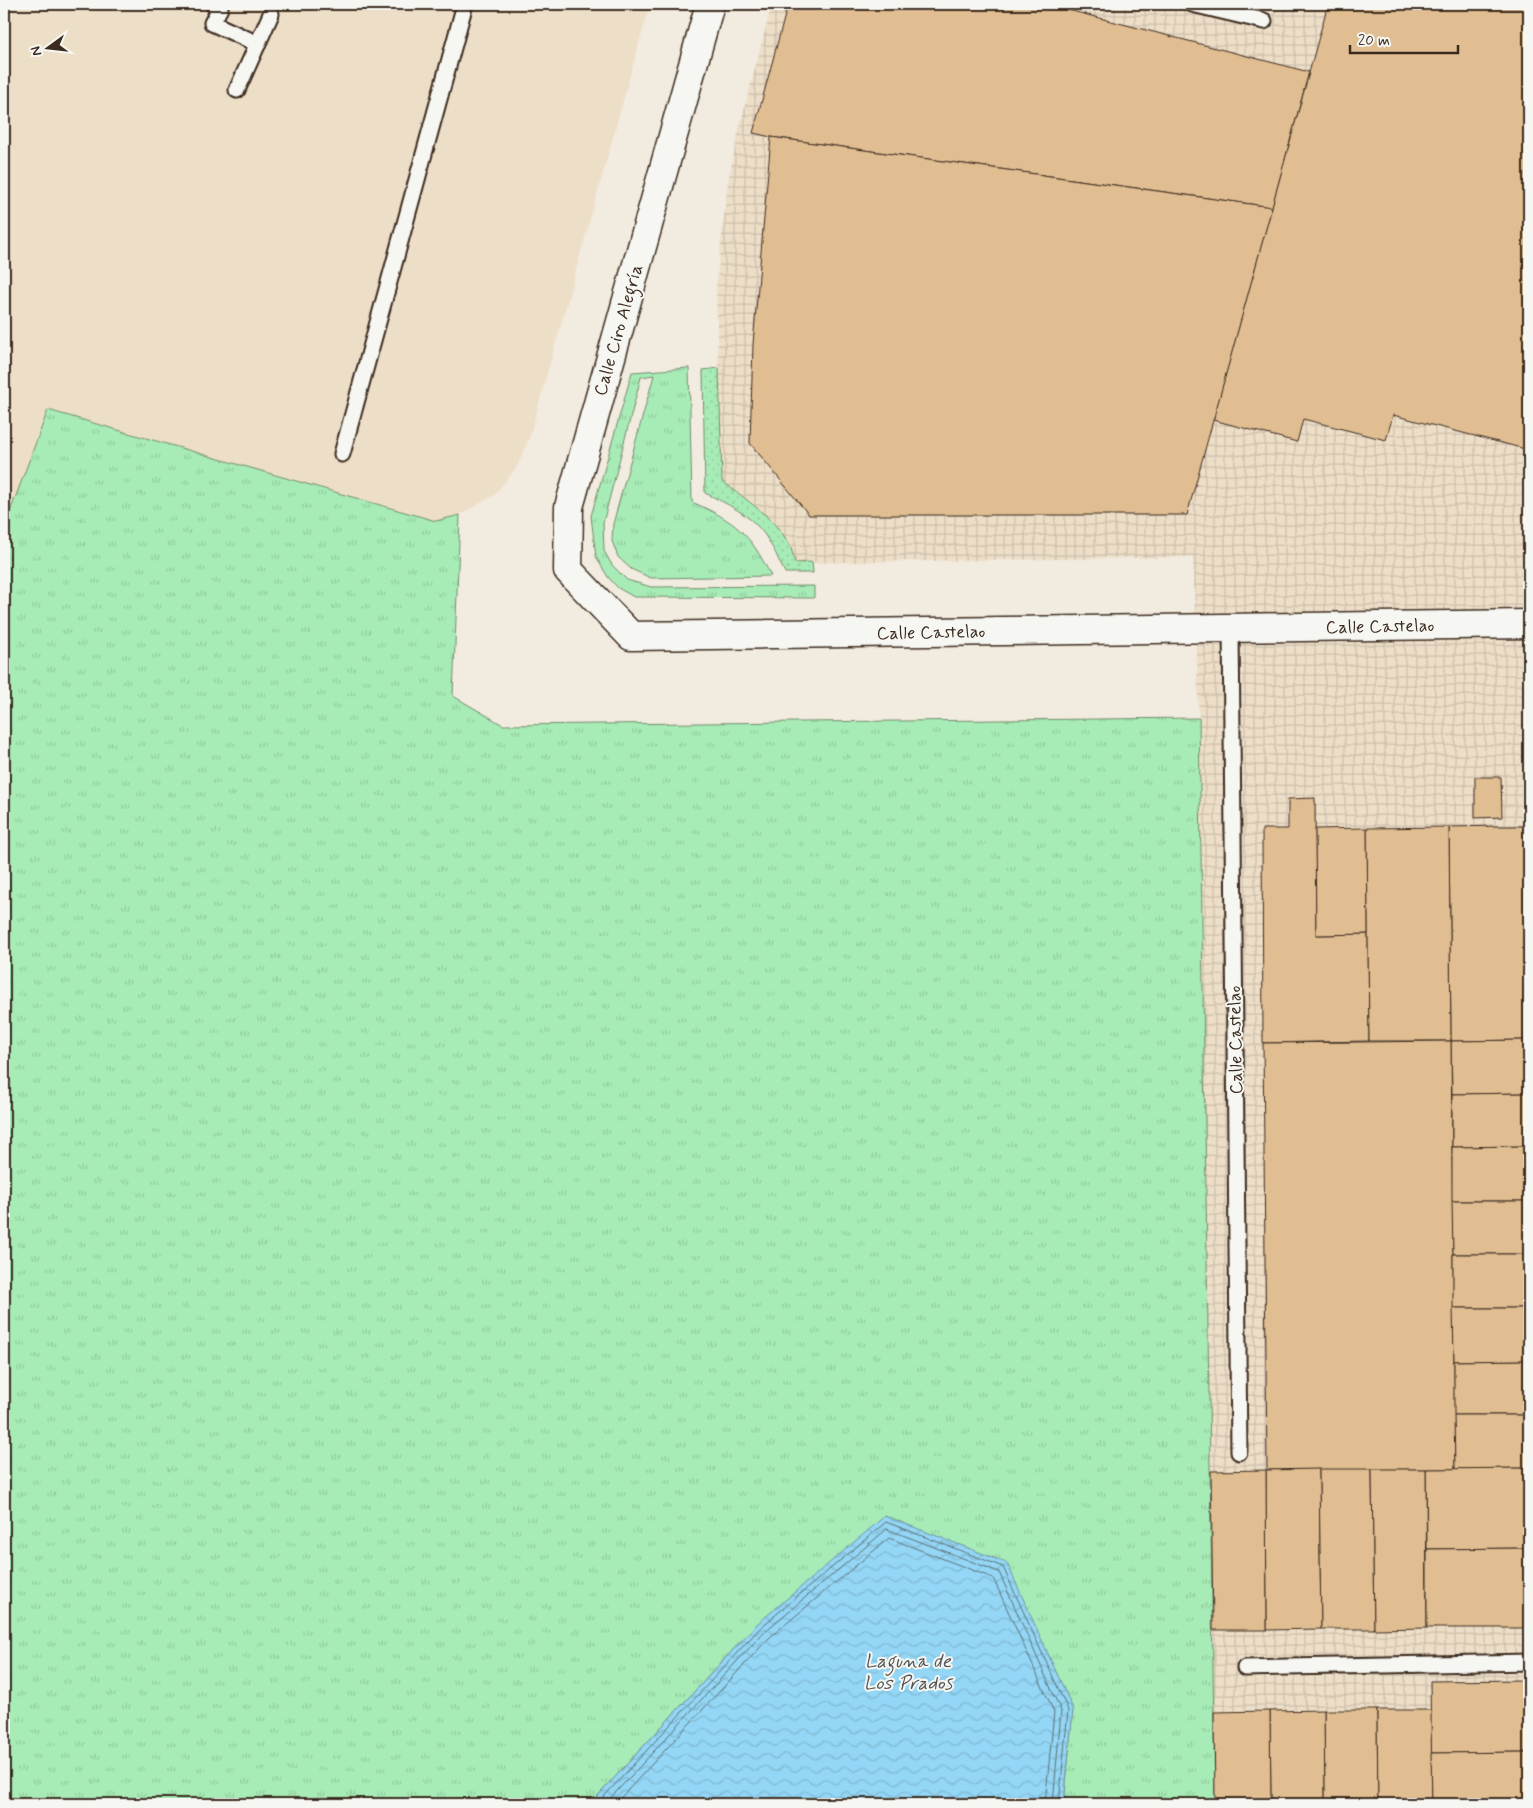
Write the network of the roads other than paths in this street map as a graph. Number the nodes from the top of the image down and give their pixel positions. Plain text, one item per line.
1 (213, 4) edge
2 (465, 4) edge
3 (710, 4) edge
4 (1192, 4) edge
5 (271, 14) dead end
6 (1264, 22) dead end
7 (258, 44) junction
8 (237, 90) dead end
9 (342, 454) dead end
10 (1529, 624) edge
11 (1231, 628) junction
12 (631, 636) joint
13 (1239, 1452) dead end
14 (1529, 1662) edge
15 (1246, 1668) dead end

1 - 7 lane
2 - 9 lane
3 - 12 street, Calle Ciro Alegría
4 - 6 lane
5 - 7 lane
7 - 8 lane
10 - 11 street, Calle Castelao
11 - 12 street, Calle Castelao
11 - 13 lane, Calle Castelao
14 - 15 lane

